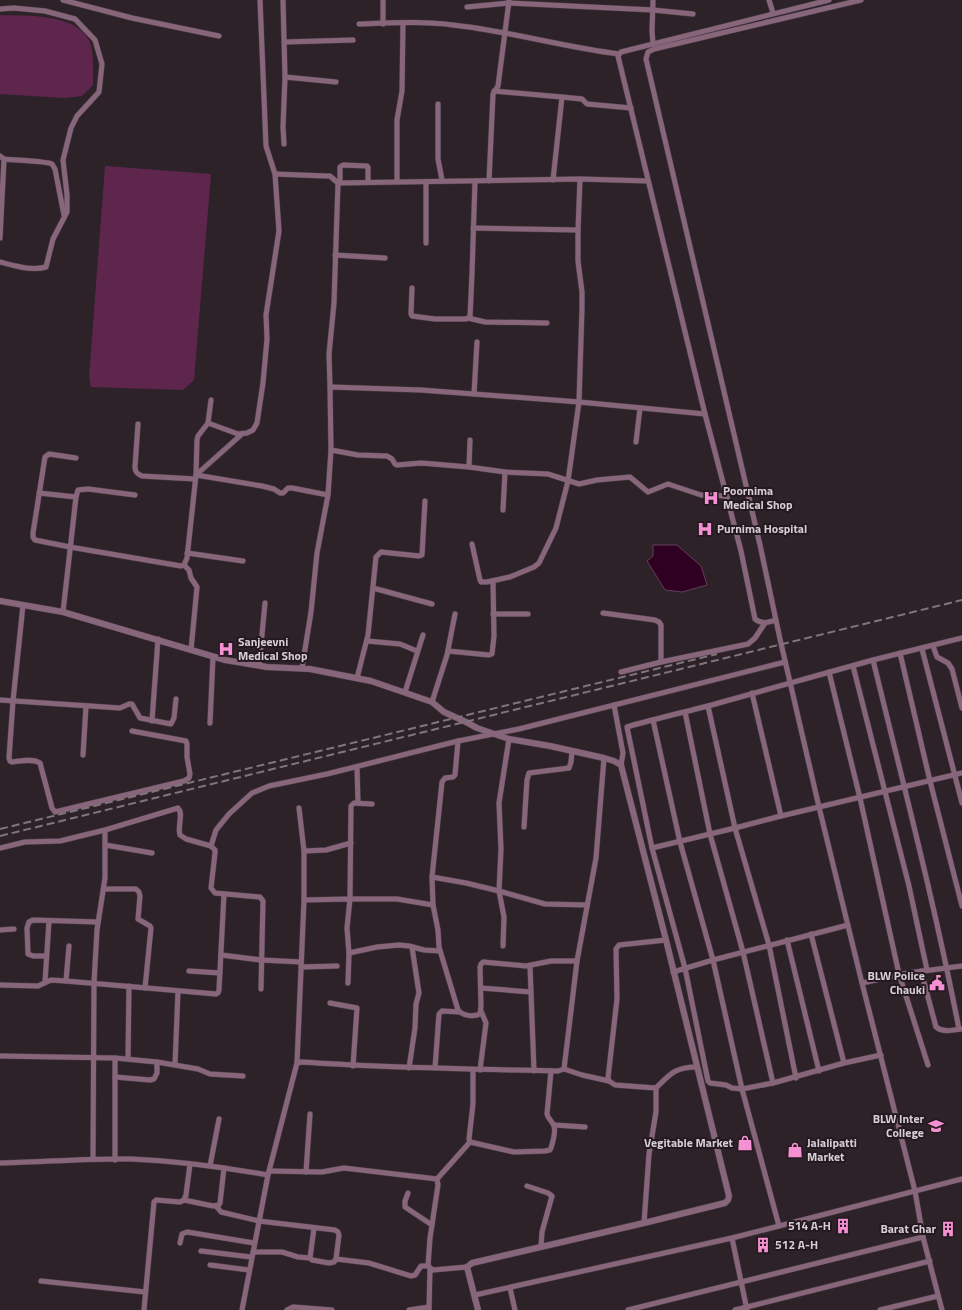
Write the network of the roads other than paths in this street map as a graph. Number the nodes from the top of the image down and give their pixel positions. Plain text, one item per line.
1 (63, 0) edge
2 (260, 0) edge
3 (283, 0) edge
4 (383, 0) edge
5 (652, 0) edge
6 (769, 0) edge
7 (829, 0) edge
8 (861, 0) edge
9 (509, 1) edge
10 (467, 7) dead end
11 (0, 9) edge
12 (653, 10) junction
13 (773, 13) junction
14 (693, 14) dead end
15 (403, 23) junction
16 (359, 24) dead end
17 (383, 24) junction
18 (505, 34) junction
19 (219, 36) dead end
20 (353, 40) dead end
21 (285, 42) junction
22 (653, 43) junction
23 (654, 49) junction
24 (618, 54) junction
25 (286, 77) junction
26 (336, 82) dead end
27 (494, 91) junction
28 (562, 97) junction
29 (438, 104) dead end
30 (631, 108) junction
31 (284, 144) dead end
32 (2, 158) edge
33 (275, 174) junction
34 (580, 179) junction
35 (442, 180) junction
36 (552, 180) junction
37 (397, 181) junction
38 (474, 181) junction
39 (489, 181) junction
40 (648, 181) junction
41 (368, 182) junction
42 (426, 182) junction
43 (339, 183) junction
44 (65, 216) junction
45 (474, 228) junction
46 (578, 230) junction
47 (0, 238) edge
48 (426, 243) dead end
49 (335, 256) junction
50 (385, 258) dead end
51 (0, 262) edge
52 (412, 288) dead end
53 (468, 318) junction
54 (547, 323) dead end
55 (477, 342) dead end
56 (330, 387) junction
57 (474, 394) junction
58 (211, 400) dead end
59 (579, 402) junction
60 (640, 408) junction
61 (705, 414) junction
62 (208, 423) junction
63 (138, 424) dead end
64 (242, 434) junction
65 (470, 440) dead end
66 (636, 442) dead end
67 (331, 450) junction
68 (76, 458) dead end
69 (469, 467) junction
70 (505, 472) junction
71 (196, 477) junction
72 (568, 481) junction
73 (39, 493) junction
74 (135, 495) dead end
75 (328, 495) junction
76 (727, 496) junction
77 (76, 497) junction
78 (425, 501) dead end
79 (503, 510) dead end
80 (472, 544) dead end
81 (70, 547) junction
82 (187, 553) junction
83 (243, 561) dead end
84 (184, 565) junction
85 (493, 581) junction
86 (373, 588) junction
87 (0, 601) edge
88 (266, 603) dead end
89 (432, 604) dead end
90 (23, 605) junction
91 (63, 612) junction
92 (603, 613) dead end
93 (455, 614) dead end
94 (493, 614) junction
95 (528, 614) dead end
96 (776, 620) junction
97 (765, 623) junction
98 (422, 636) dead end
99 (962, 638) edge
100 (158, 639) junction
101 (367, 641) junction
102 (933, 646) junction
103 (922, 649) junction
104 (191, 650) junction
105 (417, 651) junction
106 (448, 651) junction
107 (900, 653) junction
108 (213, 656) junction
109 (873, 660) junction
110 (661, 662) junction
111 (785, 662) junction
112 (259, 666) junction
113 (853, 666) junction
114 (302, 668) junction
115 (621, 672) dead end
116 (829, 672) junction
117 (357, 678) junction
118 (790, 683) junction
119 (405, 692) junction
120 (752, 694) junction
121 (176, 699) dead end
122 (0, 700) edge
123 (12, 701) junction
124 (432, 702) junction
125 (614, 705) junction
126 (86, 706) junction
127 (708, 706) junction
128 (962, 708) edge
129 (684, 712) junction
130 (653, 720) junction
131 (152, 721) junction
132 (210, 722) dead end
133 (132, 731) dead end
134 (494, 734) junction
135 (509, 739) junction
136 (458, 741) junction
137 (572, 751) junction
138 (83, 755) dead end
139 (604, 758) junction
140 (620, 765) junction
141 (357, 767) junction
142 (962, 773) edge
143 (955, 775) junction
144 (930, 781) junction
145 (904, 787) junction
146 (885, 792) junction
147 (860, 798) junction
148 (358, 803) junction
149 (962, 803) edge
150 (372, 804) dead end
151 (819, 807) junction
152 (299, 808) dead end
153 (781, 816) junction
154 (524, 827) dead end
155 (736, 828) junction
156 (105, 830) junction
157 (710, 834) junction
158 (680, 842) junction
159 (351, 843) junction
160 (105, 845) junction
161 (211, 846) junction
162 (0, 848) edge
163 (652, 848) junction
164 (304, 851) junction
165 (152, 853) dead end
166 (432, 877) junction
167 (104, 888) junction
168 (499, 890) junction
169 (224, 894) junction
170 (350, 899) junction
171 (304, 900) junction
172 (433, 905) junction
173 (587, 905) junction
174 (962, 906) edge
175 (49, 921) junction
176 (98, 922) junction
177 (848, 925) junction
178 (14, 929) dead end
179 (0, 930) edge
180 (811, 934) junction
181 (666, 940) junction
182 (787, 940) junction
183 (769, 945) junction
184 (69, 946) dead end
185 (503, 946) dead end
186 (412, 947) junction
187 (440, 951) junction
188 (743, 952) junction
189 (349, 953) junction
190 (221, 955) junction
191 (46, 956) junction
192 (261, 960) junction
193 (713, 960) junction
194 (577, 961) junction
195 (301, 965) junction
196 (337, 966) dead end
197 (530, 966) junction
198 (962, 966) edge
199 (685, 968) junction
200 (947, 968) junction
201 (926, 970) junction
202 (189, 971) dead end
203 (920, 971) junction
204 (673, 972) junction
205 (220, 973) junction
206 (899, 974) junction
207 (66, 981) junction
208 (45, 982) junction
209 (94, 983) junction
210 (348, 983) dead end
211 (862, 983) junction
212 (0, 985) edge
213 (129, 986) junction
214 (145, 988) junction
215 (481, 988) junction
216 (261, 989) dead end
217 (178, 991) junction
218 (531, 992) junction
219 (330, 1003) dead end
220 (481, 1011) junction
221 (460, 1012) junction
222 (960, 1029) edge
223 (881, 1055) junction
224 (0, 1056) edge
225 (94, 1058) junction
226 (115, 1058) junction
227 (128, 1059) junction
228 (156, 1062) junction
229 (297, 1063) junction
230 (844, 1063) junction
231 (175, 1065) junction
232 (928, 1065) dead end
233 (353, 1066) junction
234 (697, 1067) junction
235 (410, 1068) junction
236 (435, 1068) junction
237 (564, 1069) junction
238 (473, 1070) junction
239 (480, 1070) junction
240 (534, 1071) junction
241 (551, 1071) junction
242 (819, 1071) junction
243 (243, 1076) dead end
244 (115, 1077) junction
245 (796, 1078) junction
246 (609, 1081) junction
247 (773, 1083) junction
248 (656, 1088) junction
249 (742, 1089) junction
250 (310, 1114) dead end
251 (219, 1119) dead end
252 (554, 1125) junction
253 (585, 1127) dead end
254 (470, 1142) junction
255 (93, 1159) junction
256 (115, 1160) junction
257 (0, 1163) edge
258 (190, 1164) junction
259 (210, 1166) junction
260 (224, 1168) junction
261 (306, 1172) junction
262 (268, 1173) junction
263 (437, 1178) junction
264 (962, 1179) edge
265 (527, 1186) dead end
266 (915, 1191) junction
267 (408, 1193) dead end
268 (184, 1200) junction
269 (216, 1206) junction
270 (259, 1221) junction
271 (644, 1223) junction
272 (432, 1225) junction
273 (779, 1226) junction
274 (314, 1228) junction
275 (923, 1237) junction
276 (732, 1238) junction
277 (180, 1243) dead end
278 (254, 1243) junction
279 (541, 1246) junction
280 (202, 1250) dead end
281 (252, 1255) junction
282 (310, 1258) junction
283 (336, 1259) junction
284 (930, 1261) junction
285 (210, 1265) dead end
286 (429, 1267) junction
287 (467, 1267) junction
288 (249, 1270) junction
289 (41, 1281) dead end
290 (741, 1282) junction
291 (510, 1288) junction
292 (145, 1292) junction
293 (475, 1296) junction
294 (938, 1296) junction
295 (429, 1308) edge
296 (747, 1309) edge
297 (144, 1310) edge
298 (242, 1310) edge
299 (287, 1310) edge
300 (332, 1310) edge
301 (409, 1310) edge
302 (478, 1310) edge
303 (515, 1310) edge
304 (628, 1310) edge
305 (734, 1310) edge
306 (880, 1310) edge
307 (942, 1310) edge

1 - 19 street
2 - 33 street
3 - 21 street
4 - 17 street
5 - 12 street
6 - 13 street
7 - 13 street
8 - 23 street
9 - 10 street
9 - 12 street
9 - 18 street
11 - 44 street
12 - 14 street
12 - 22 street
13 - 22 street
15 - 17 street
15 - 18 street
15 - 37 street
16 - 17 street
18 - 24 street
18 - 27 street
20 - 21 street
21 - 25 street
22 - 23 street
22 - 24 street
23 - 96 street
24 - 30 street
25 - 26 street
25 - 31 street
27 - 28 street
27 - 39 street
28 - 30 street
28 - 36 street
29 - 35 street
30 - 40 street
32 - 44 street
32 - 47 street
33 - 43 street
33 - 64 street
34 - 36 street
34 - 40 street
34 - 46 street
35 - 38 street
35 - 42 street
36 - 39 street
37 - 41 street
37 - 42 street
38 - 39 street
38 - 45 street
40 - 61 street
41 - 43 street
41 - 43 street
42 - 48 street
43 - 49 street
44 - 51 street
45 - 46 street
45 - 53 street
46 - 59 street
49 - 50 street
49 - 56 street
52 - 53 street
53 - 54 street
55 - 57 street
56 - 57 street
56 - 67 street
57 - 59 street
58 - 62 street
59 - 60 street
59 - 72 street
60 - 61 street
60 - 66 street
61 - 76 street
62 - 64 street
62 - 71 street
63 - 71 street
64 - 71 street
65 - 69 street
67 - 69 street
67 - 75 street
68 - 73 street
69 - 70 street
70 - 72 street
70 - 79 street
71 - 75 street
71 - 82 street
72 - 76 street
72 - 85 street
73 - 77 street
73 - 81 street
74 - 77 street
75 - 114 street
76 - 97 street
77 - 81 street
78 - 86 street
80 - 85 street
81 - 84 street
81 - 91 street
82 - 83 street
82 - 84 street
84 - 104 street
85 - 94 street
86 - 89 street
86 - 101 street
87 - 90 street
88 - 112 street
90 - 91 street
90 - 123 street
91 - 100 street
92 - 110 street
93 - 106 street
94 - 95 street
94 - 106 street
96 - 97 street
96 - 111 street
97 - 110 street
98 - 105 street
99 - 102 street
100 - 104 street
100 - 131 street
101 - 105 street
101 - 117 street
102 - 103 street
102 - 128 street
103 - 107 street
103 - 143 street
104 - 108 street
105 - 119 street
106 - 124 street
107 - 109 street
107 - 144 street
108 - 112 street
108 - 132 street
109 - 113 street
109 - 145 street
110 - 115 street
111 - 118 street
111 - 125 street
112 - 114 street
113 - 116 street
113 - 146 street
114 - 117 street
116 - 118 street
116 - 147 street
117 - 119 street
118 - 120 street
118 - 151 street
119 - 124 street
120 - 127 street
120 - 153 street
121 - 131 street
122 - 123 street
123 - 126 street
123 - 133 street
124 - 134 street
125 - 134 street
125 - 140 street
126 - 131 street
126 - 138 street
127 - 129 street
127 - 155 street
129 - 130 street
129 - 157 street
130 - 158 street
130 - 163 street
134 - 135 street
134 - 136 street
135 - 137 street
135 - 168 street
136 - 141 street
136 - 166 street
137 - 139 street
137 - 154 street
139 - 140 street
139 - 173 street
140 - 181 street
141 - 148 street
141 - 161 street
142 - 143 street
143 - 144 street
143 - 149 street
144 - 145 street
144 - 174 street
145 - 146 street
145 - 200 street
146 - 147 street
146 - 201 street
147 - 151 street
147 - 206 street
148 - 150 street
148 - 159 street
151 - 153 street
151 - 177 street
152 - 164 street
153 - 155 street
155 - 157 street
155 - 183 street
156 - 160 street
156 - 161 street
156 - 162 street
157 - 158 street
157 - 188 street
158 - 163 street
158 - 193 street
159 - 164 street
159 - 170 street
160 - 165 street
160 - 167 street
161 - 169 street
163 - 199 street
164 - 171 street
166 - 168 street
166 - 172 street
167 - 176 street
167 - 214 street
168 - 173 street
168 - 185 street
169 - 190 street
169 - 192 street
170 - 171 street
170 - 172 street
170 - 189 street
171 - 195 street
172 - 187 street
173 - 194 street
175 - 176 street
175 - 191 street
175 - 191 street
176 - 209 street
177 - 180 street
177 - 211 street
178 - 179 street
180 - 182 street
180 - 230 street
181 - 204 street
181 - 246 street
182 - 183 street
182 - 242 street
183 - 188 street
183 - 245 street
184 - 207 street
186 - 187 street
186 - 189 street
186 - 235 street
187 - 221 street
188 - 193 street
188 - 247 street
189 - 210 street
190 - 192 street
190 - 205 street
191 - 208 street
192 - 195 street
192 - 216 street
193 - 199 street
193 - 249 street
194 - 197 street
194 - 237 street
195 - 196 street
195 - 229 street
197 - 215 street
197 - 218 street
198 - 200 street
199 - 204 street
199 - 249 street
200 - 201 street
200 - 222 street
201 - 203 street
202 - 205 street
203 - 206 street
203 - 222 street
204 - 234 street
205 - 217 street
206 - 211 street
206 - 232 street
207 - 208 street
207 - 209 street
208 - 212 street
209 - 213 street
209 - 225 street
211 - 223 street
213 - 214 street
213 - 227 street
214 - 217 street
215 - 218 street
215 - 220 street
217 - 231 street
218 - 240 street
219 - 233 street
220 - 221 street
220 - 239 street
221 - 236 street
223 - 230 street
223 - 266 street
224 - 225 street
225 - 226 street
225 - 255 street
226 - 227 street
226 - 244 street
227 - 228 street
228 - 231 street
228 - 244 street
229 - 233 street
229 - 262 street
230 - 242 street
231 - 243 street
233 - 235 street
234 - 248 street
234 - 271 street
235 - 236 street
236 - 238 street
237 - 241 street
237 - 246 street
238 - 239 street
238 - 254 street
239 - 240 street
240 - 241 street
241 - 252 street
242 - 245 street
244 - 256 street
245 - 247 street
246 - 248 street
247 - 249 street
248 - 271 street
249 - 273 street
250 - 261 street
251 - 259 street
252 - 253 street
252 - 254 street
254 - 263 street
255 - 256 street
255 - 257 street
256 - 258 street
258 - 259 street
258 - 268 street
259 - 260 street
260 - 262 street
260 - 269 street
261 - 262 street
261 - 263 street
262 - 270 street
263 - 272 street
264 - 266 street
265 - 279 street
266 - 273 street
266 - 275 street
267 - 272 street
268 - 269 street
268 - 292 street
269 - 270 street
270 - 274 street
270 - 278 street
271 - 279 street
272 - 286 street
273 - 276 street
274 - 282 street
274 - 283 street
275 - 284 street
275 - 290 street
276 - 290 street
276 - 291 street
277 - 278 street
278 - 281 street
279 - 287 street
280 - 281 street
281 - 282 street
281 - 288 street
282 - 283 street
283 - 286 street
284 - 294 street
284 - 296 street
285 - 288 street
286 - 287 street
286 - 295 street
287 - 293 street
288 - 298 street
289 - 292 street
290 - 296 street
290 - 304 street
291 - 293 street
291 - 303 street
292 - 297 street
293 - 302 street
294 - 306 street
294 - 307 street
295 - 301 street
296 - 305 street
299 - 300 street

